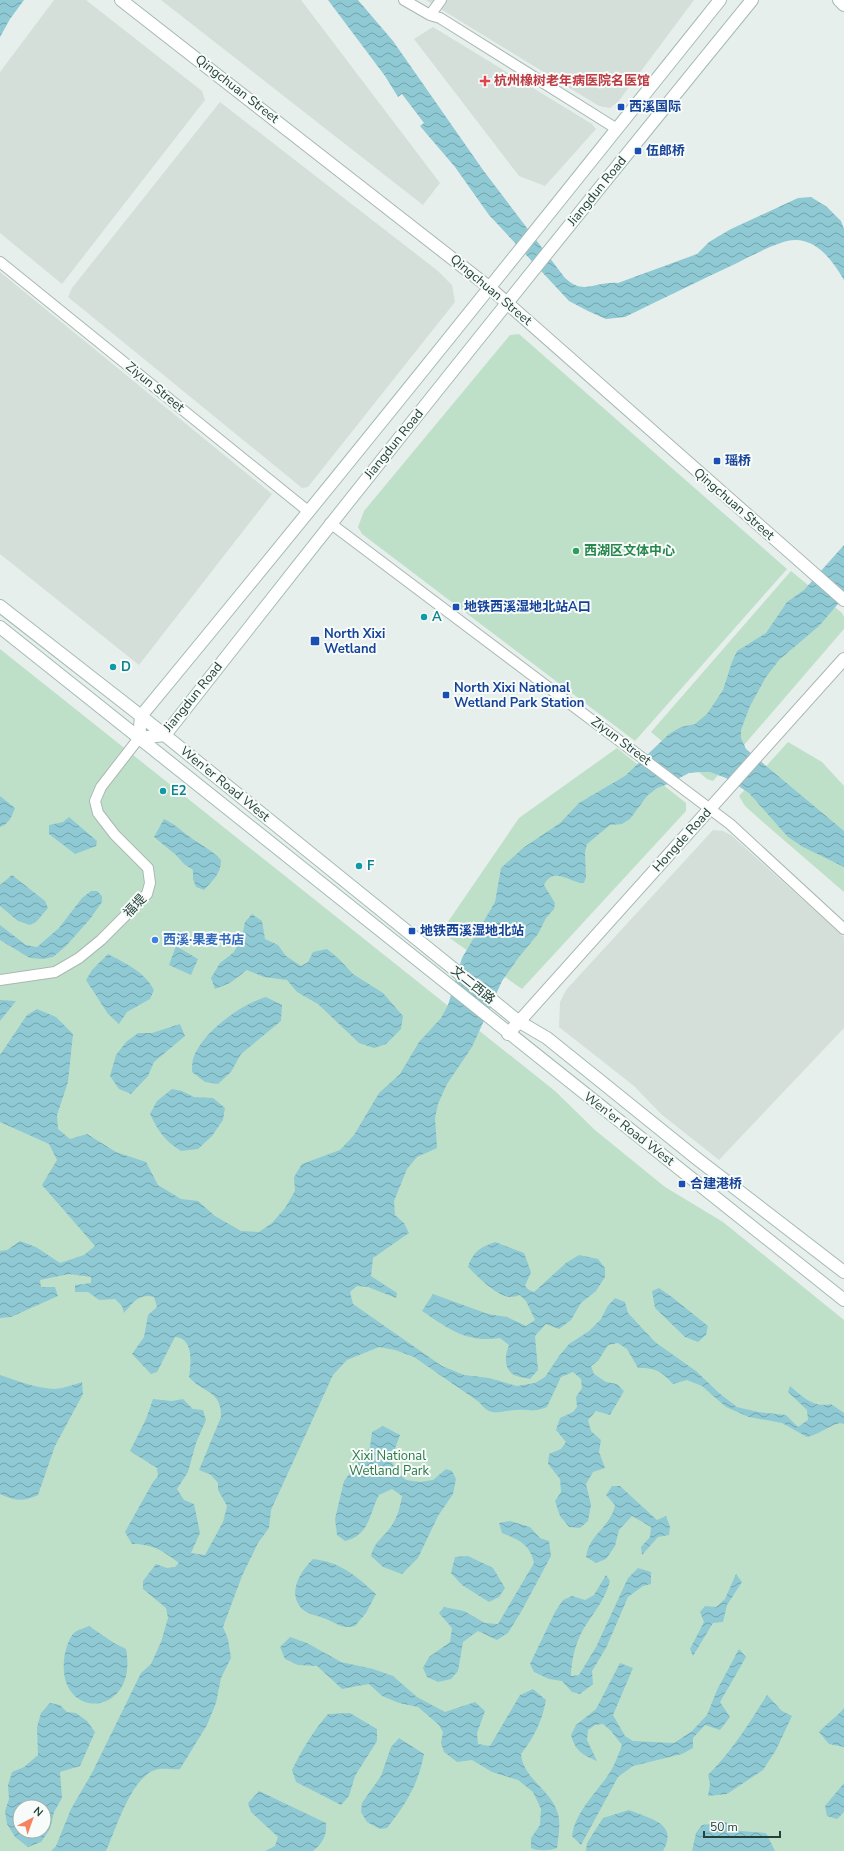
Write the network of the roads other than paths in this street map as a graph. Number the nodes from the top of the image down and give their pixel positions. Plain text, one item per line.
1 (121, 0) edge
2 (404, 0) edge
3 (441, 0) edge
4 (720, 0) edge
5 (752, 0) edge
6 (838, 0) edge
7 (844, 5) edge
8 (430, 15) junction
9 (617, 129) junction
10 (0, 262) edge
11 (490, 288) junction
12 (507, 302) junction
13 (309, 512) junction
14 (330, 523) junction
15 (844, 600) edge
16 (0, 606) edge
17 (0, 627) edge
18 (844, 659) edge
19 (141, 716) junction
20 (164, 735) junction
21 (139, 738) junction
22 (710, 809) junction
23 (844, 929) edge
24 (448, 964) joint
25 (0, 980) edge
26 (442, 980) joint
27 (498, 1005) joint
28 (489, 1017) joint
29 (518, 1021) junction
30 (508, 1034) junction
31 (844, 1272) edge
32 (844, 1300) edge

1 - 11 main road, Qingchuan Street
2 - 8 street
3 - 8 street
4 - 9 main road, Jiangdun Road
5 - 12 main road, Jiangdun Road
6 - 7 main road
8 - 9 street
9 - 11 main road, Jiangdun Road
10 - 13 street, Ziyun Street
11 - 12 main road, Qingchuan Street
11 - 13 main road, Jiangdun Road
12 - 14 main road, Jiangdun Road
12 - 15 main road, Qingchuan Street
13 - 19 main road, Jiangdun Road
14 - 20 main road, Jiangdun Road
14 - 22 street, Ziyun Street
16 - 19 main road, Wen'er Road West
17 - 21 main road, Wen'er Road West
18 - 22 main road, Hongde Road
19 - 20 main road, Wen'er Road West
19 - 21 main road
20 - 21 main road, Jiangdun Road
20 - 24 main road, Wen'er Road West
21 - 25 street, 福堤
21 - 26 main road, Wen'er Road West
22 - 23 street, Ziyun Street
22 - 29 main road, Hongde Road
24 - 27 main road, 文二西路
26 - 28 main road, 文二西路
27 - 29 main road, Wen'er Road West
28 - 30 main road, Wen'er Road West
29 - 30 main road, Hongde Road
29 - 31 main road, Wen'er Road West
30 - 32 main road, Wen'er Road West

